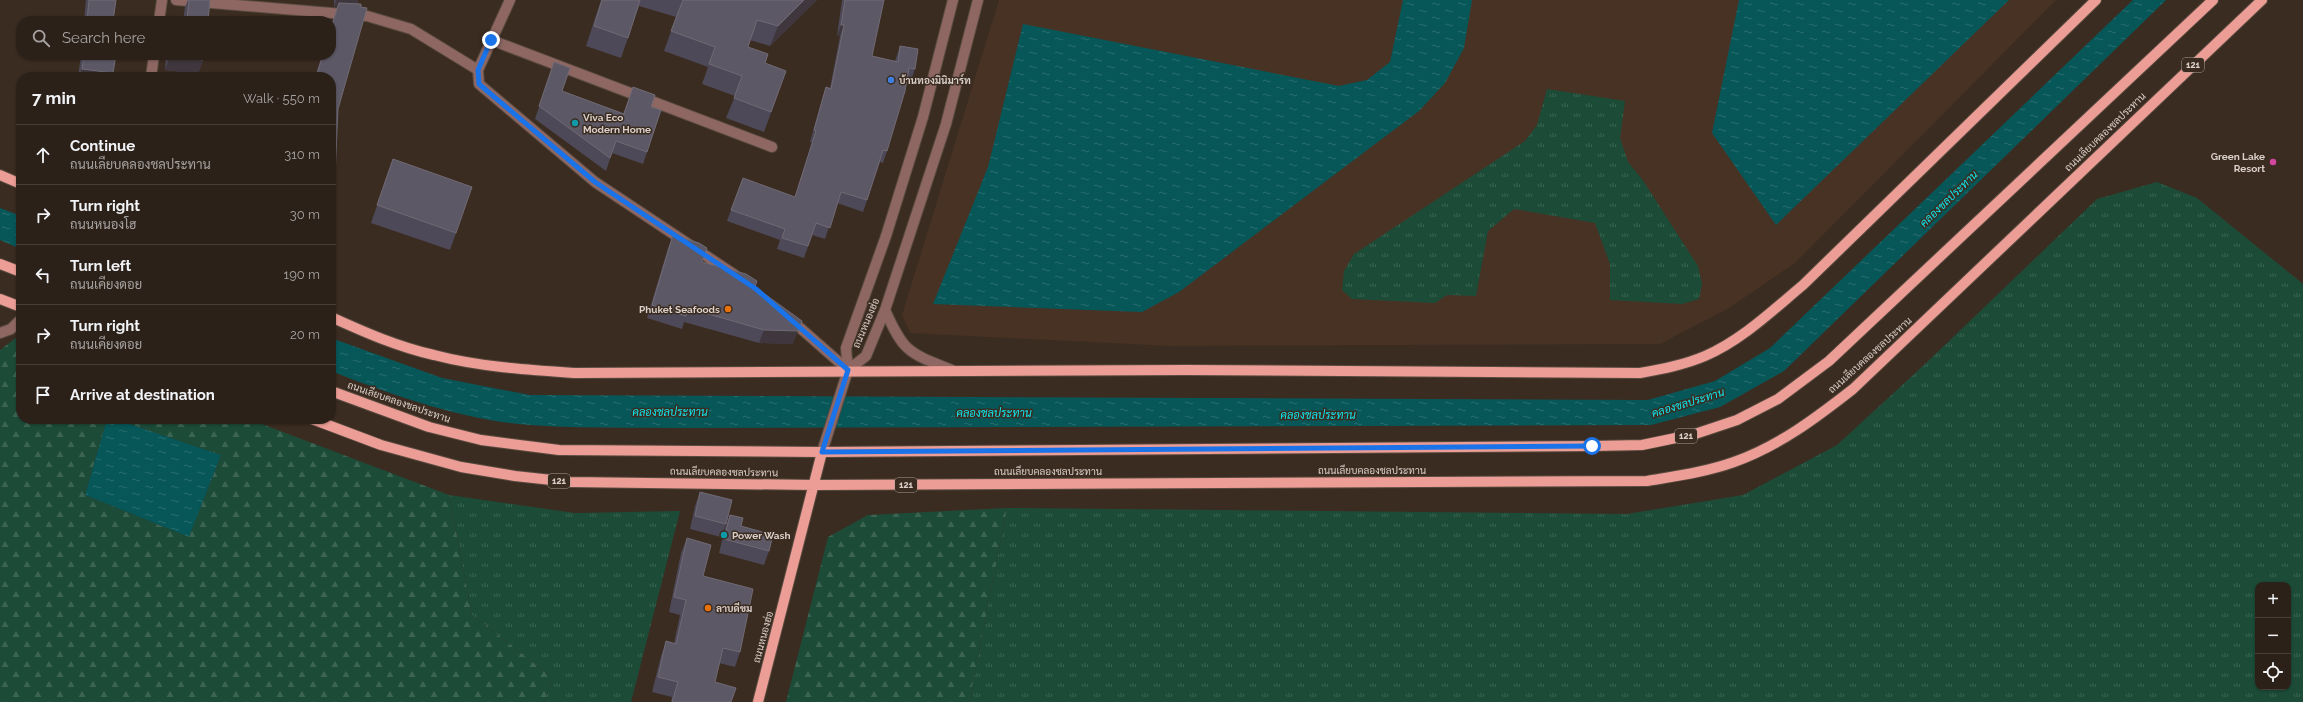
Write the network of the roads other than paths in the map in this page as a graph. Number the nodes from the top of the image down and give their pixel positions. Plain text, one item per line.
1 (162, 0) edge
2 (176, 0) edge
3 (510, 0) edge
4 (954, 0) edge
5 (978, 0) edge
6 (2096, 0) edge
7 (2213, 0) edge
8 (2262, 0) edge
9 (160, 16) edge
10 (491, 40) junction
11 (153, 60) edge
12 (478, 70) junction
13 (152, 72) edge
14 (772, 147) dead end
15 (0, 175) edge
16 (16, 182) edge
17 (0, 264) edge
18 (16, 270) edge
19 (743, 280) edge
20 (0, 299) edge
21 (16, 306) edge
22 (885, 310) junction
23 (785, 314) edge
24 (336, 319) edge
25 (16, 324) edge
26 (0, 333) edge
27 (848, 370) junction
28 (952, 370) junction
29 (336, 393) edge
30 (325, 424) edge
31 (822, 452) junction
32 (815, 485) junction
33 (758, 702) edge

1 - 9 street
2 - 12 street
3 - 10 street
4 - 27 street, ถนนหนองฮ่อ
5 - 22 street, ถนนหนองฮ่อ
6 - 28 main road
7 - 31 main road, ถนนเลียบคลองชลประทาน / 121
8 - 32 main road, ถนนเลียบคลองชลประทาน / 121
10 - 12 street
10 - 14 street
11 - 13 street
12 - 19 street
15 - 16 main road
17 - 18 main road
20 - 21 main road
22 - 27 street, ถนนหนองฮ่อ
22 - 28 street
23 - 27 street
24 - 27 main road
25 - 26 street
27 - 28 main road
27 - 31 street
29 - 31 main road, ถนนเลียบคลองชลประทาน / 121
30 - 32 main road, ถนนเลียบคลองชลประทาน / 121
31 - 32 main road, ถนนหนองฮ่อ
32 - 33 main road, ถนนหนองฮ่อ

